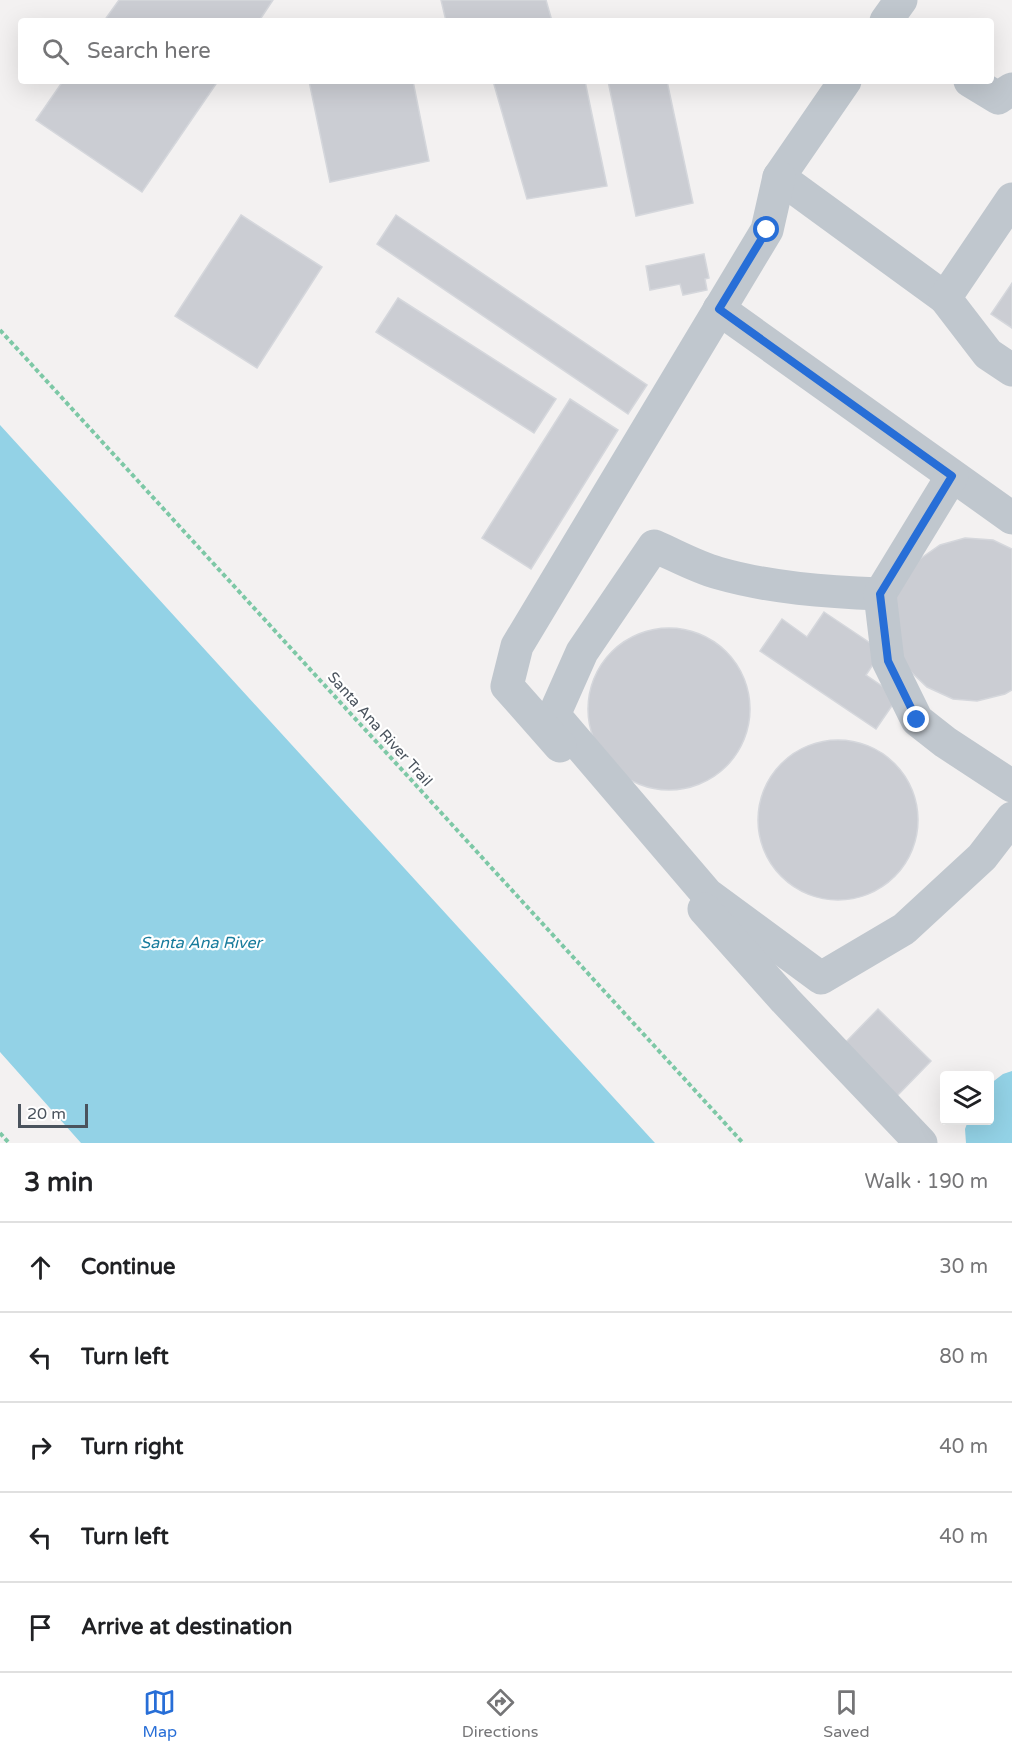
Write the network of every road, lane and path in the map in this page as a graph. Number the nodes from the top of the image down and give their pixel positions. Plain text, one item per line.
1 (901, 0) edge
2 (888, 18) edge
3 (843, 84) edge
4 (975, 84) edge
5 (1012, 89) edge
6 (779, 177) junction
7 (1012, 199) edge
8 (945, 298) junction
9 (719, 309) junction
10 (0, 330) edge
11 (1012, 370) edge
12 (952, 476) junction
13 (1012, 518) edge
14 (880, 594) junction
15 (1012, 786) edge
16 (1012, 818) edge
17 (0, 1133) edge
18 (9, 1143) edge
19 (743, 1143) edge
20 (921, 1143) edge

1 - 2 lane
3 - 6 lane
4 - 5 lane
6 - 8 lane
6 - 9 lane
7 - 8 lane
8 - 11 lane
9 - 12 lane
9 - 20 lane
10 - 19 path, Santa Ana River Trail
12 - 13 lane
12 - 14 lane
14 - 15 lane
14 - 16 lane
17 - 18 path

